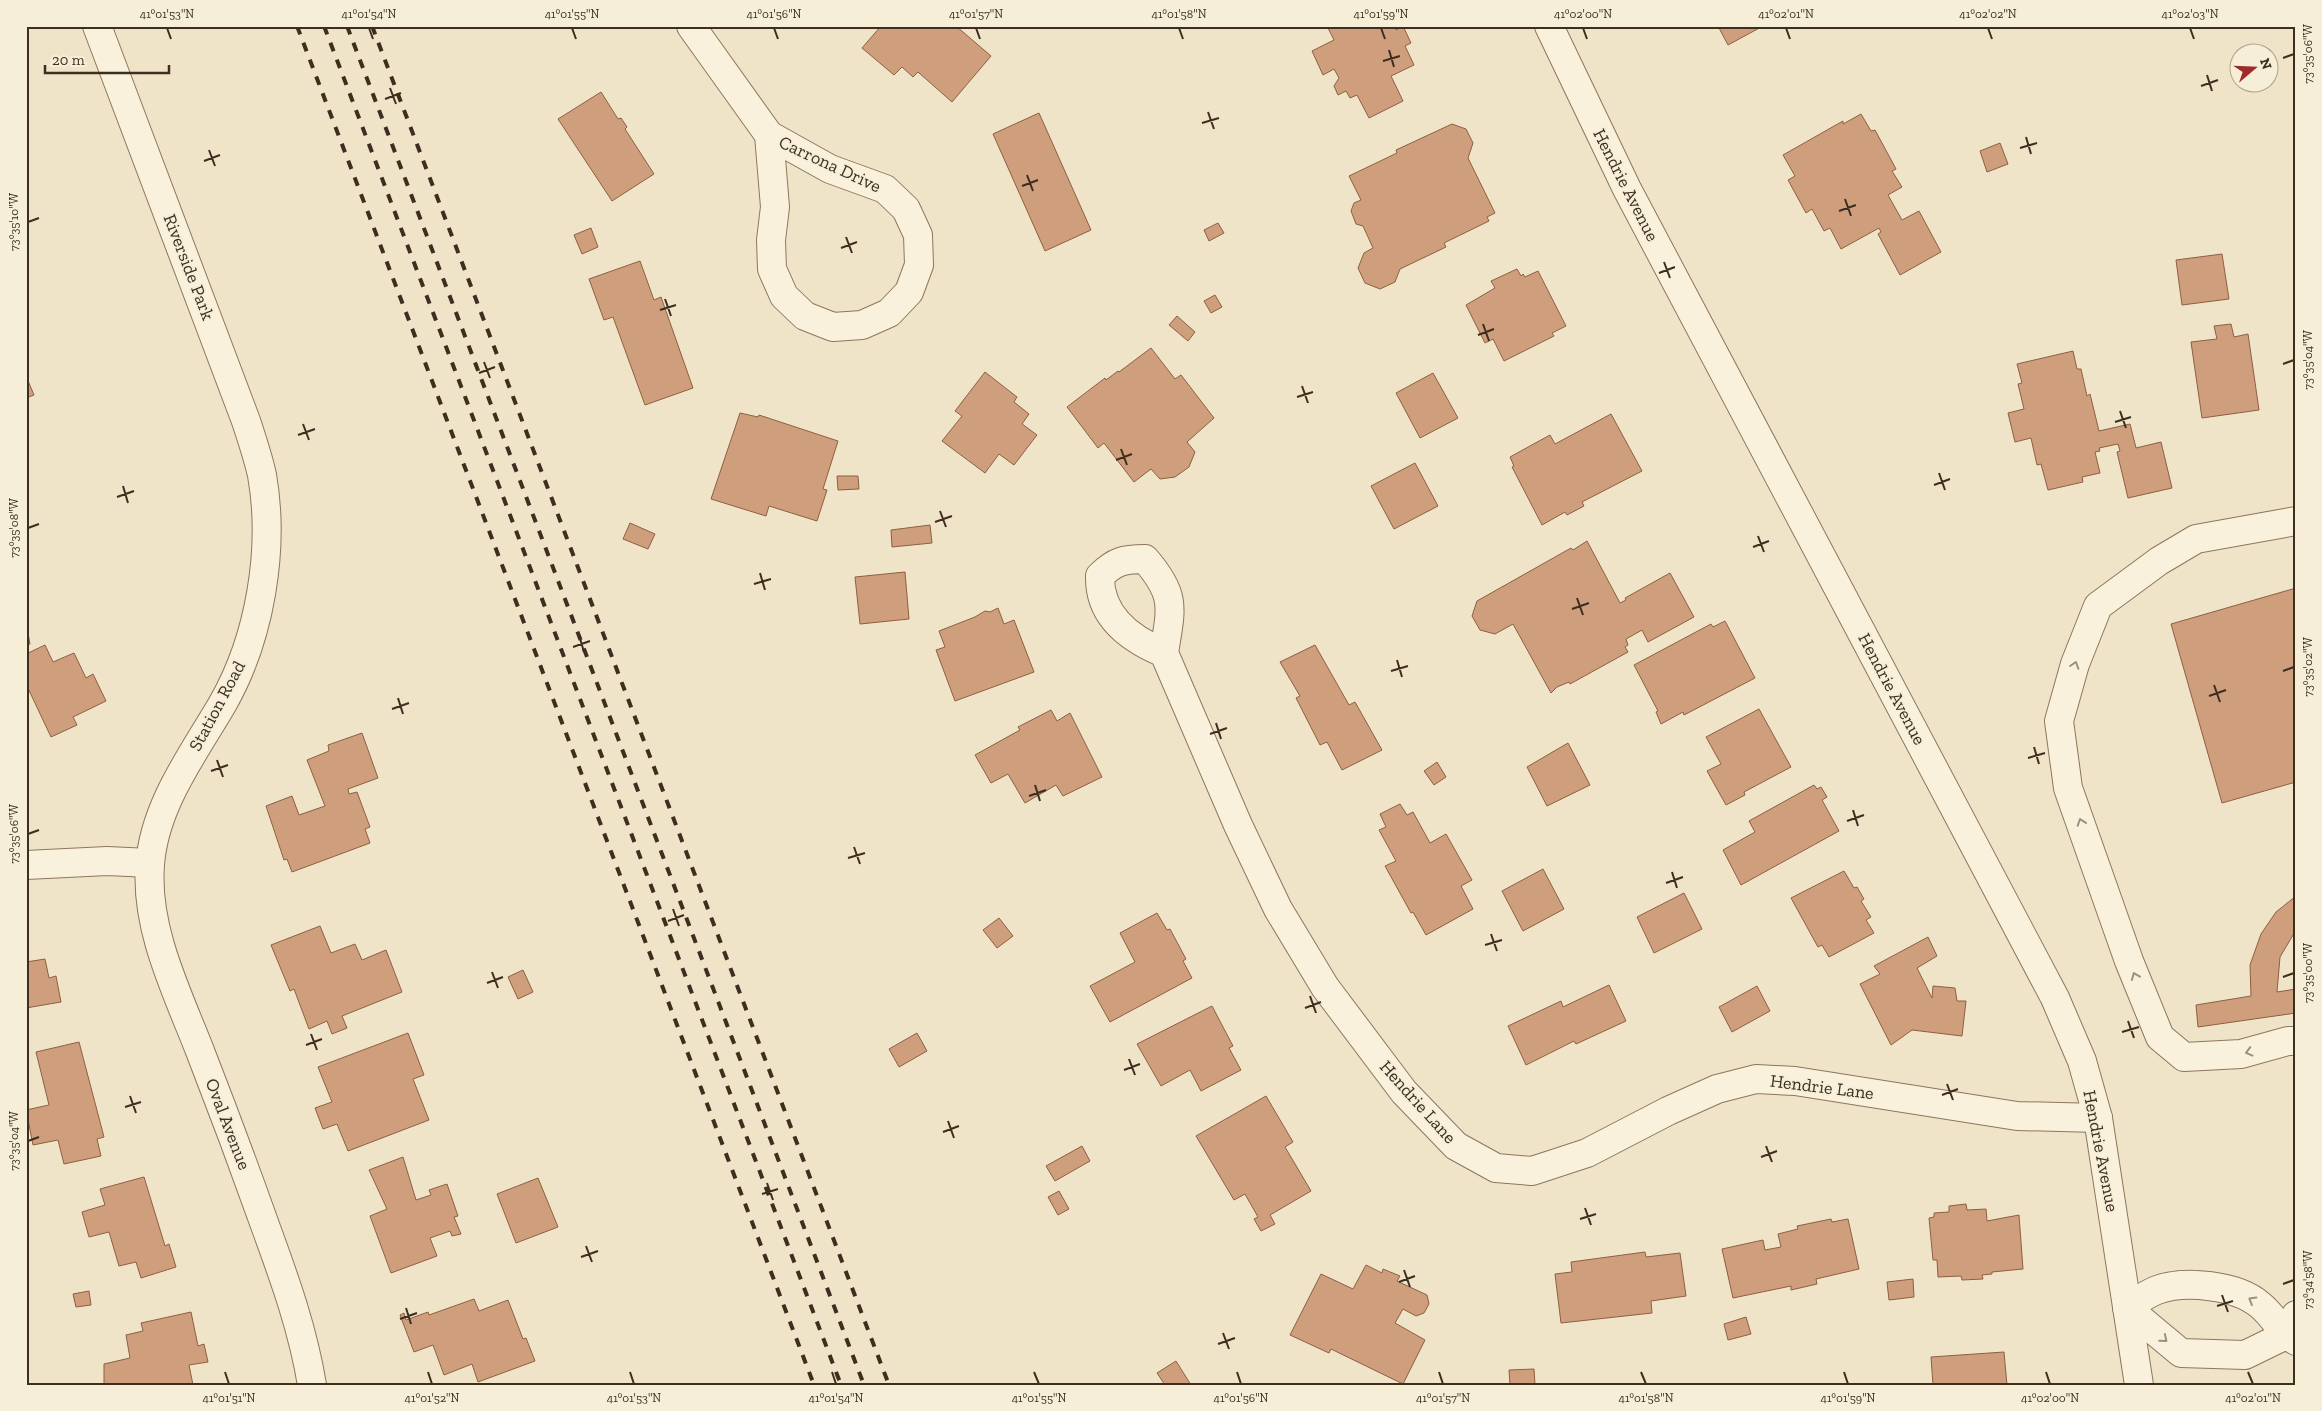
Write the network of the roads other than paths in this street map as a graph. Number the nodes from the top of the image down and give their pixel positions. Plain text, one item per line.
1 (97, 26) edge
2 (1549, 26) edge
3 (695, 28) edge
4 (768, 135) junction
5 (266, 512) joint
6 (2296, 521) edge
7 (1164, 653) dead end
8 (150, 863) junction
9 (26, 865) edge
10 (2296, 1042) edge
11 (2098, 1118) junction
12 (2127, 1308) junction
13 (2292, 1330) edge
14 (312, 1385) edge
15 (2139, 1385) edge

1 - 5 street, Riverside Park
2 - 11 street, Hendrie Avenue
3 - 4 street, Carrona Drive
4 - 4 street, Carrona Drive
5 - 8 street, Station Road
10 -> 6 street
7 - 11 street, Hendrie Lane
8 - 9 street
8 - 14 street, Oval Avenue
11 - 12 street, Hendrie Avenue
13 -> 12 street
12 -> 13 street
12 - 15 street, Hendrie Avenue

